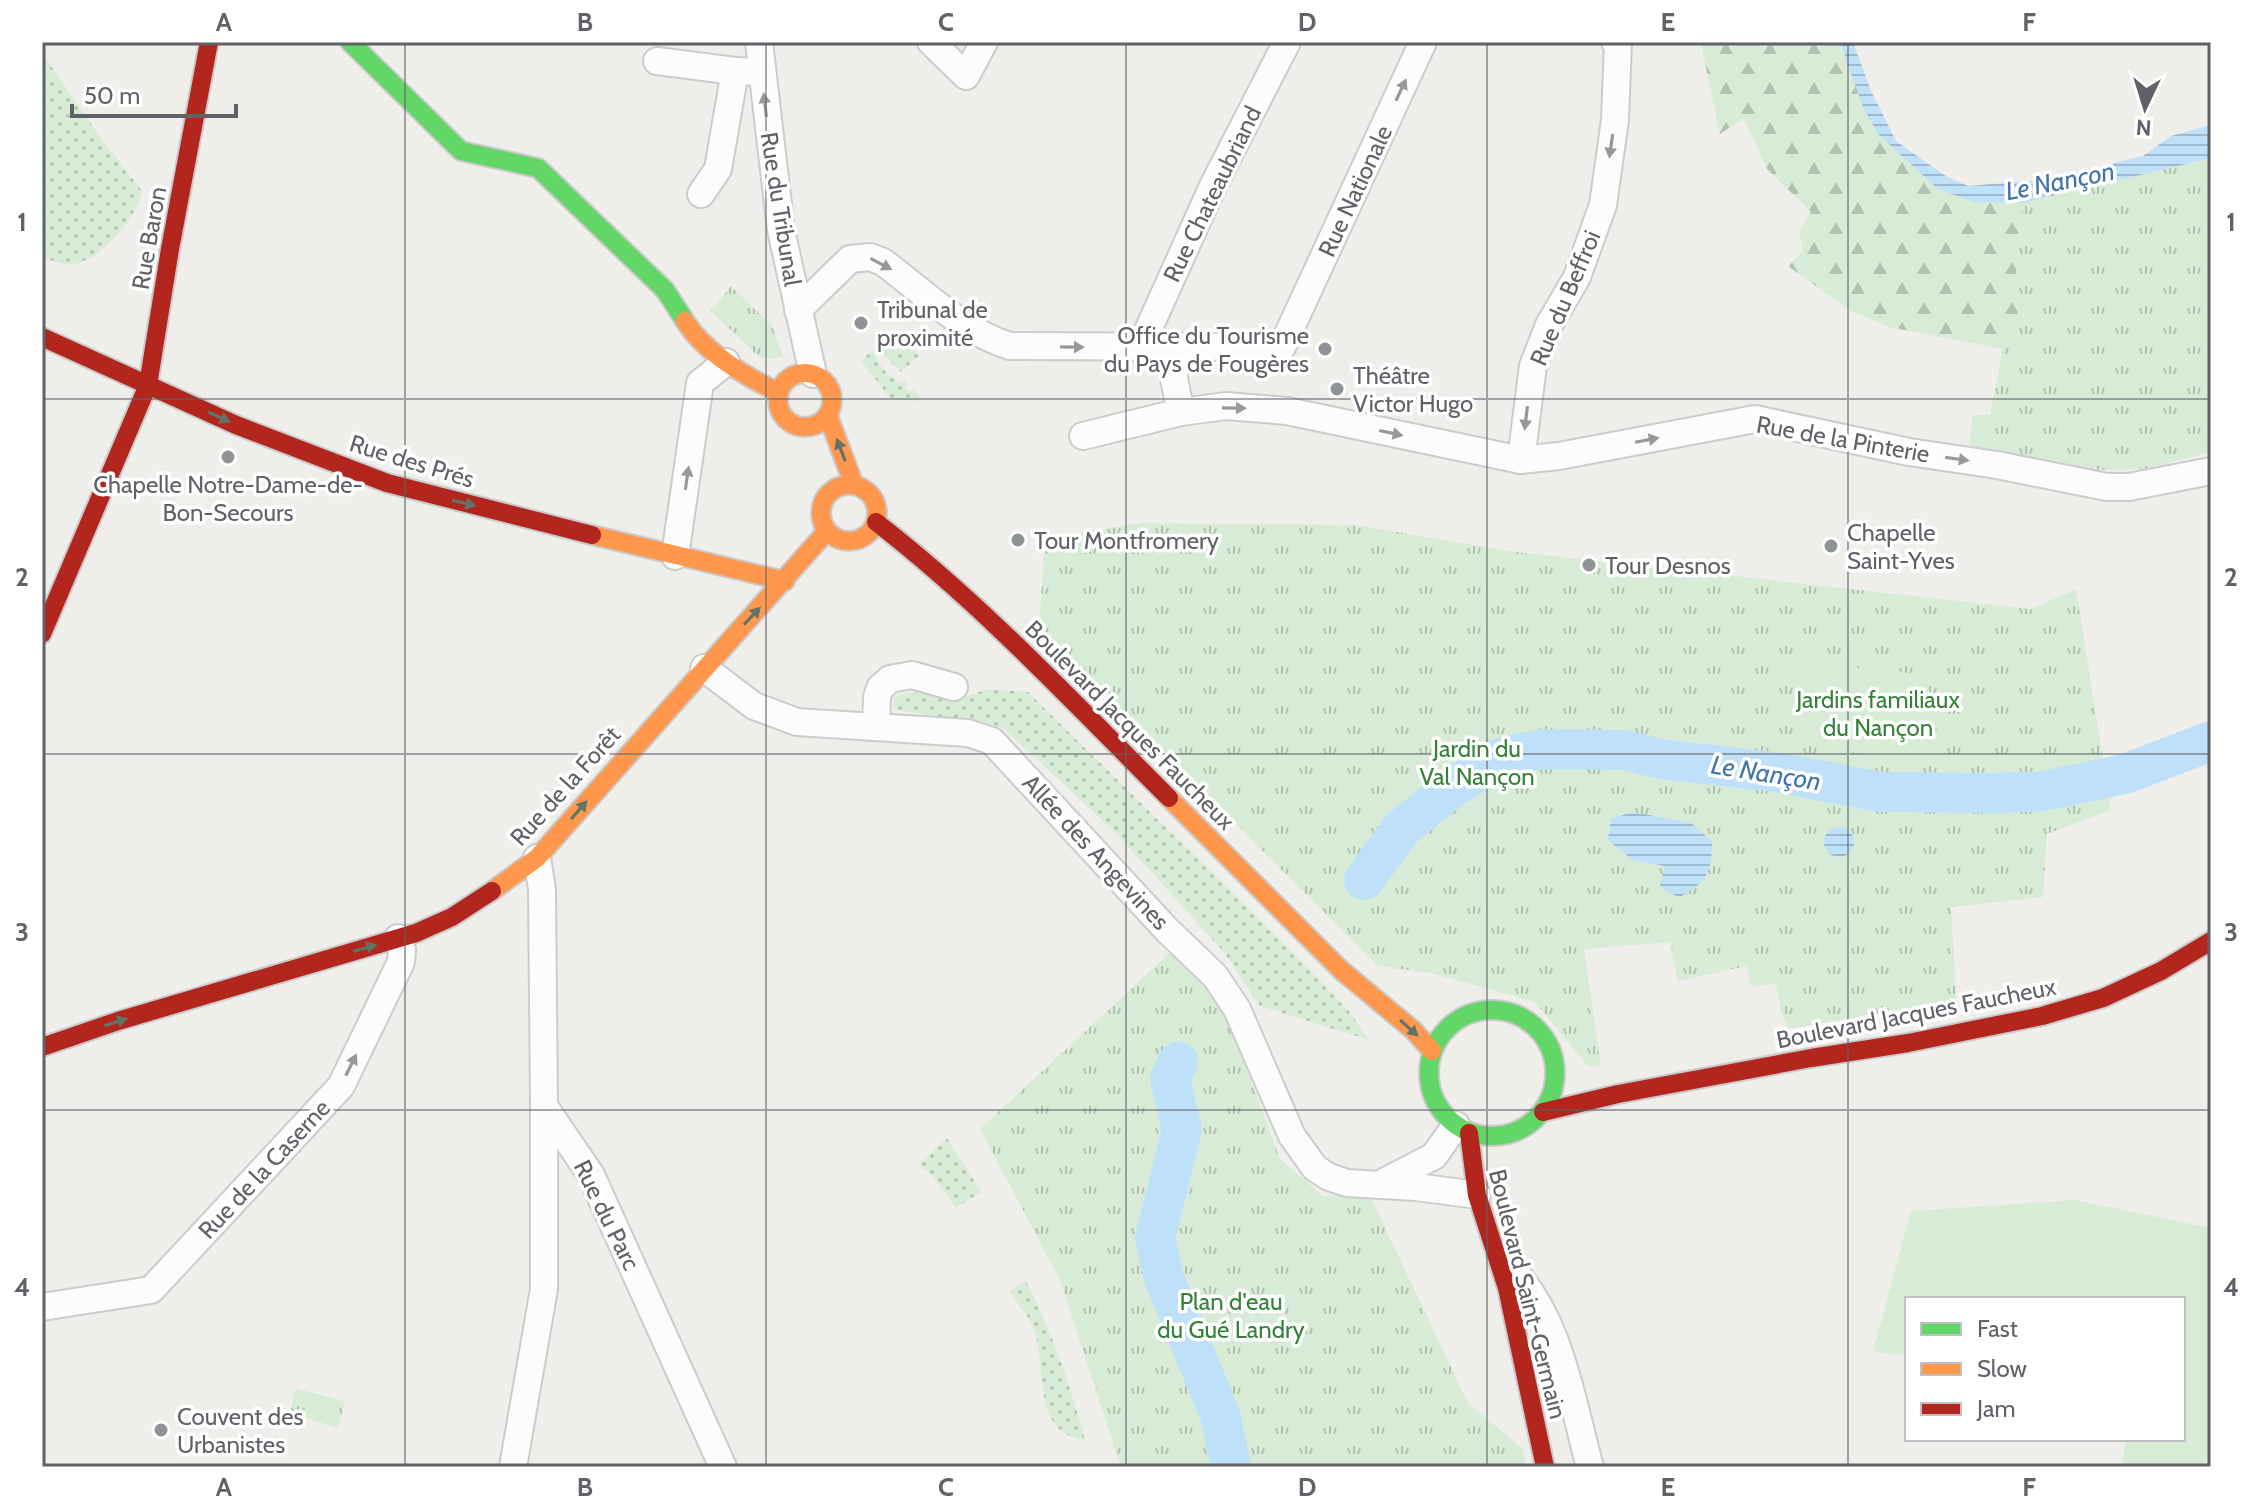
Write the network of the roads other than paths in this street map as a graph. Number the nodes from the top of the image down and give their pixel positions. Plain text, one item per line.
1 (209, 42) edge
2 (350, 42) edge
3 (759, 42) edge
4 (931, 42) edge
5 (984, 42) edge
6 (1287, 42) edge
7 (1423, 42) edge
8 (1615, 42) edge
9 (225, 55) dead end
10 (657, 61) dead end
11 (748, 71) junction
12 (199, 99) junction
13 (701, 194) dead end
14 (798, 310) junction
15 (42, 337) edge
16 (1140, 348) junction
17 (1175, 348) junction
18 (726, 362) junction
19 (813, 374) junction
20 (148, 385) junction
21 (778, 392) junction
22 (1181, 412) junction
23 (828, 416) junction
24 (1083, 436) dead end
25 (1521, 460) junction
26 (822, 467) dead end
27 (2211, 471) edge
28 (854, 485) junction
29 (831, 490) junction
30 (876, 522) junction
31 (827, 531) junction
32 (675, 556) junction
33 (785, 581) junction
34 (42, 634) edge
35 (704, 668) junction
36 (954, 687) dead end
37 (876, 727) junction
38 (537, 858) junction
39 (398, 938) junction
40 (2211, 941) edge
41 (1341, 970) junction
42 (1454, 1023) junction
43 (42, 1047) edge
44 (1432, 1051) junction
45 (1570, 1081) junction
46 (1618, 1094) junction
47 (544, 1106) junction
48 (1543, 1112) junction
49 (1462, 1129) junction
50 (1506, 1136) junction
51 (1498, 1158) dead end
52 (1381, 1184) junction
53 (1485, 1189) junction
54 (1506, 1276) junction
55 (42, 1307) edge
56 (513, 1467) edge
57 (723, 1467) edge
58 (1545, 1467) edge
59 (1590, 1467) edge

1 - 12 main road, Rue Baron
2 - 18 main road
3 - 11 street, Rue du Tribunal
4 - 5 street
6 - 16 street, Rue Chateaubriand
17 -> 7 street, Rue Nationale
8 -> 25 street, Rue du Beffroi
9 - 12 main road, Rue Baron
10 - 11 street
11 - 13 street
14 -> 11 street, Rue du Tribunal
12 - 20 main road, Rue Baron
14 -> 16 street
14 - 19 street, Rue du Tribunal
15 - 20 main road, Rue des Prés
16 - 17 street
17 - 22 street
18 - 21 main road
32 -> 18 street
19 - 21 main road
19 - 23 main road
20 -> 32 main road, Rue des Prés
20 - 34 main road, Rue Baron
21 - 23 main road
22 - 24 street, Rue de la Pinterie
22 -> 25 street, Rue de la Pinterie
28 -> 23 main road
25 -> 27 street, Rue de la Pinterie
26 - 29 main road
28 - 29 main road
28 - 30 main road
29 - 31 main road
30 - 31 main road
30 - 41 main road, Boulevard Jacques Faucheux
31 - 33 main road, Rue de la Forêt
32 - 33 main road, Rue des Prés
35 -> 33 main road, Rue de la Forêt
35 - 37 street, Allée des Angevines
38 -> 35 main road, Rue de la Forêt
36 - 37 street
37 - 52 street, Allée des Angevines
38 - 39 main road, Rue de la Forêt
38 - 47 street
43 -> 39 main road, Rue de la Forêt
55 -> 39 street, Rue de la Caserne
40 - 46 main road, Boulevard Jacques Faucheux
41 - 42 main road, Boulevard Jacques Faucheux
41 -> 44 main road, Boulevard Jacques Faucheux
42 - 44 main road
42 - 45 main road
44 - 49 main road
45 - 46 main road, Boulevard Jacques Faucheux
45 - 48 main road
46 - 48 main road, Boulevard Jacques Faucheux
47 - 56 street
47 - 57 street, Rue du Parc
48 - 50 main road
49 - 50 main road
49 - 52 street
49 - 53 main road, Boulevard Saint-Germain
50 - 51 main road
52 - 53 street, Allée des Angevines
53 - 54 main road, Boulevard Saint-Germain
54 - 58 main road, Boulevard Saint-Germain
54 - 59 street

